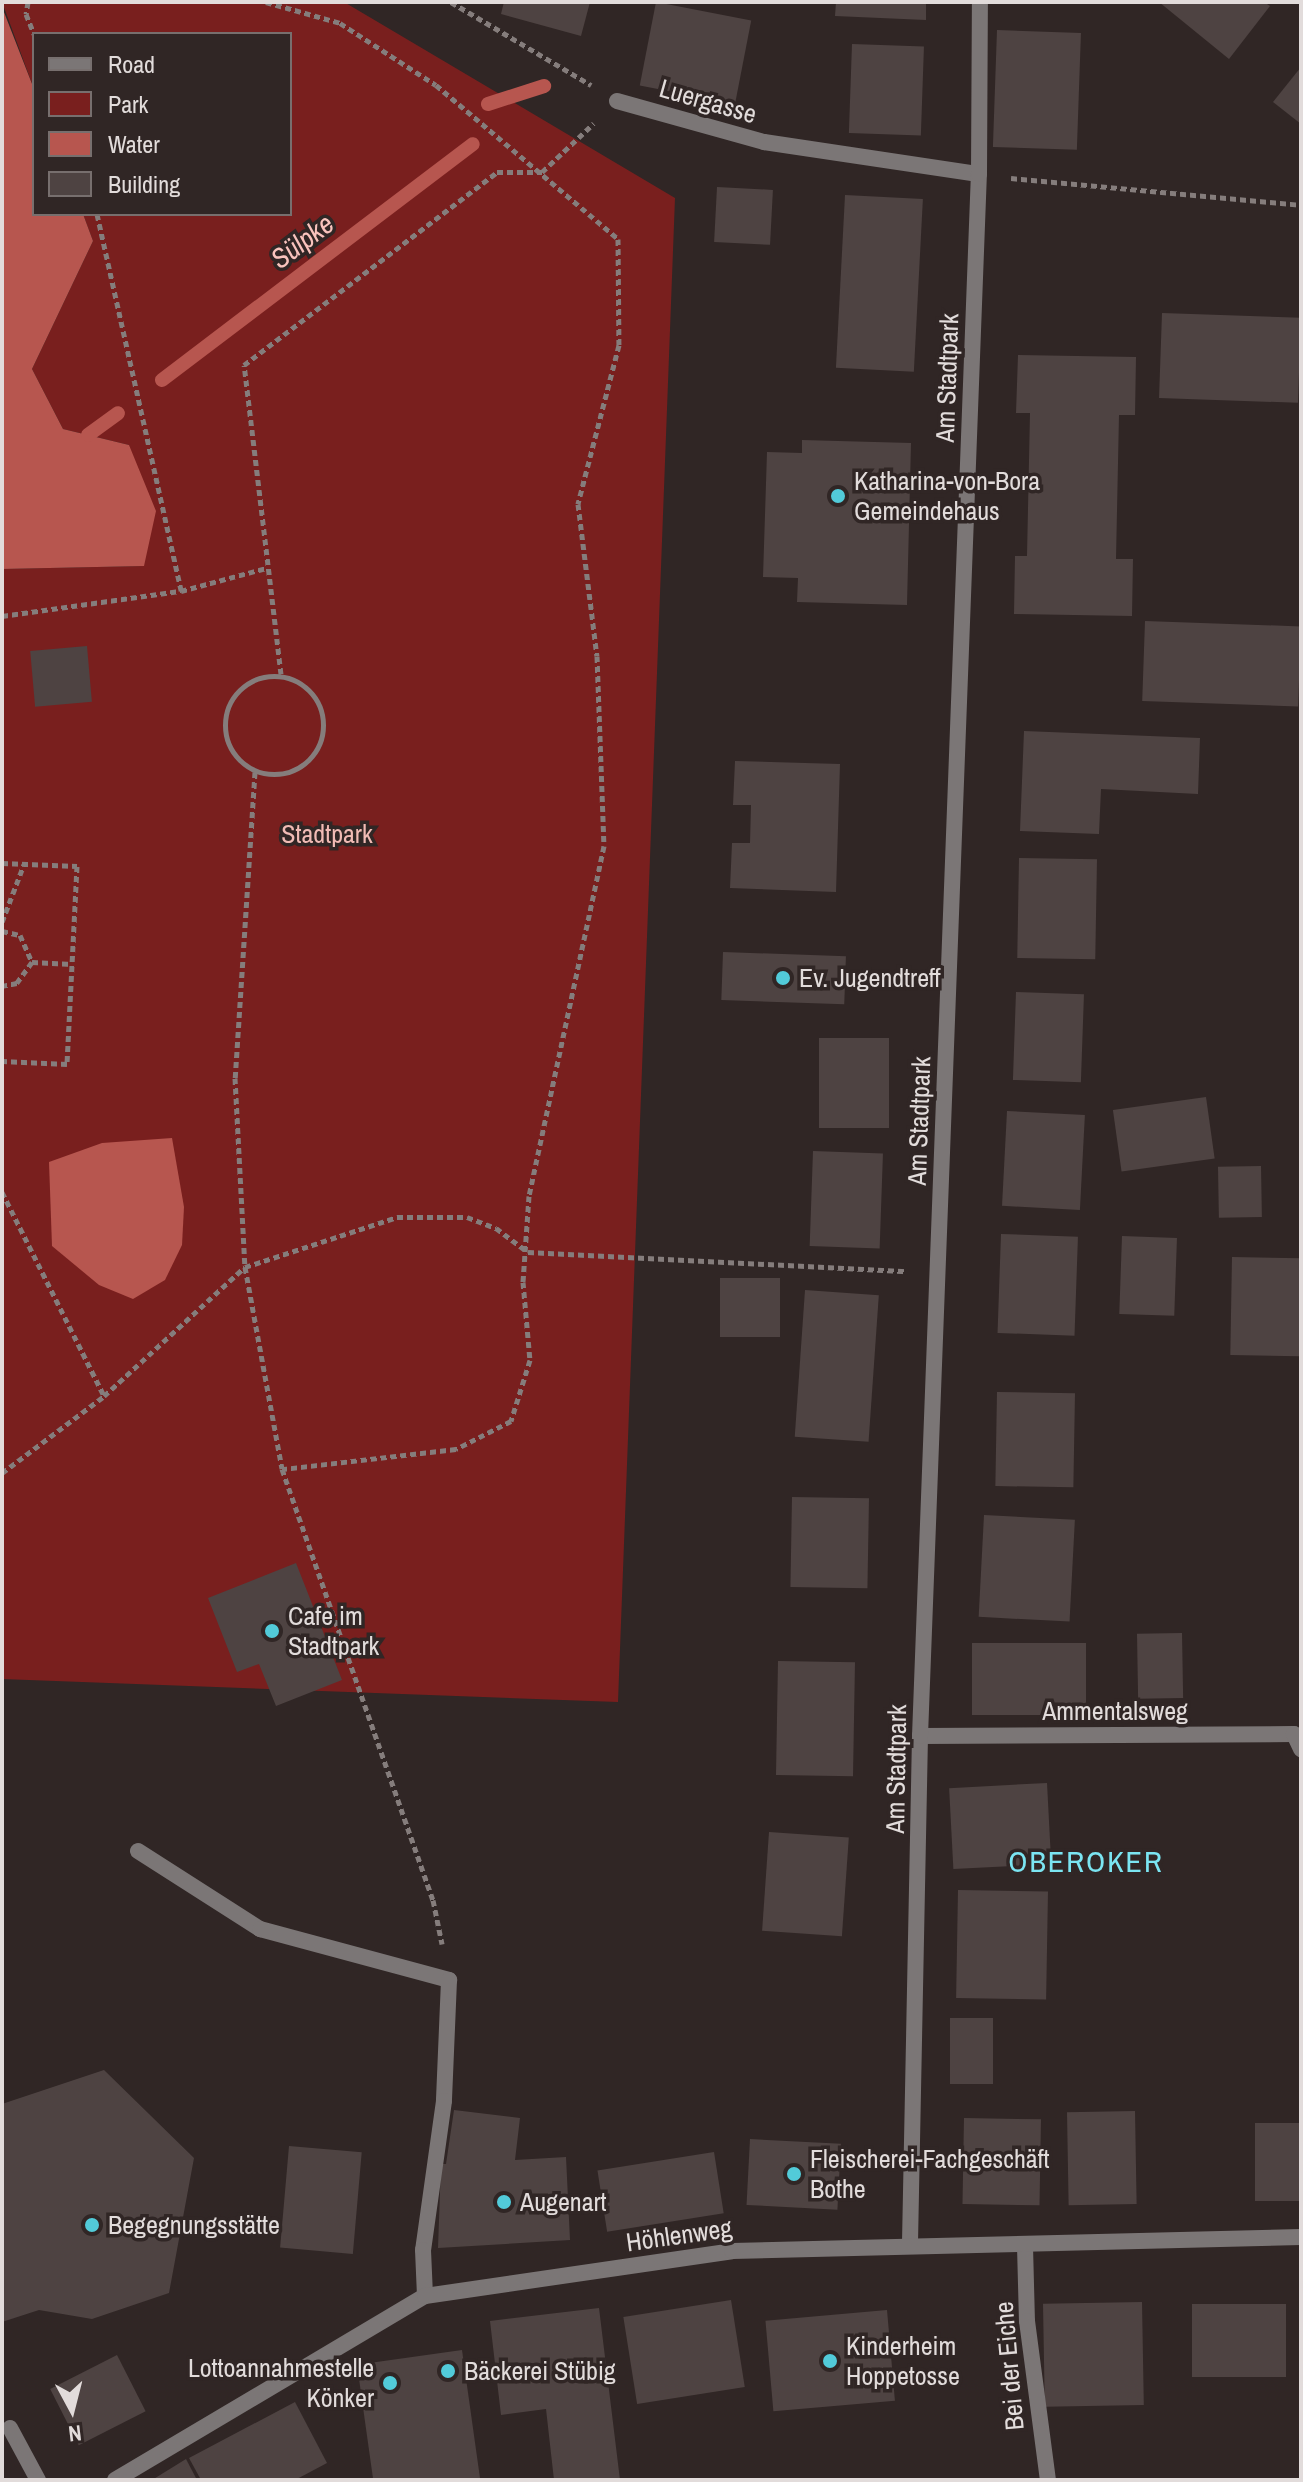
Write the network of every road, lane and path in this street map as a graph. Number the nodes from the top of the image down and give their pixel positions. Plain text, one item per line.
1 (28, 2) edge
2 (266, 2) edge
3 (451, 2) edge
4 (980, 2) edge
5 (33, 32) edge
6 (617, 101) junction
7 (542, 172) junction
8 (979, 174) junction
9 (1301, 205) edge
10 (97, 216) edge
11 (266, 568) junction
12 (181, 591) junction
13 (2, 616) edge
14 (281, 674) junction
15 (255, 772) junction
16 (2, 863) edge
17 (24, 864) junction
18 (2, 922) edge
19 (2, 931) edge
20 (32, 962) junction
21 (72, 964) junction
22 (2, 986) edge
23 (2, 1061) edge
24 (2, 1192) edge
25 (528, 1252) junction
26 (245, 1267) junction
27 (937, 1273) junction
28 (104, 1396) junction
29 (282, 1469) junction
30 (2, 1473) edge
31 (920, 1736) junction
32 (1299, 1736) edge
33 (138, 1851) dead end
34 (449, 1980) junction
35 (1301, 2237) edge
36 (910, 2243) junction
37 (1025, 2246) junction
38 (425, 2296) junction
39 (10, 2428) dead end
40 (38, 2480) edge
41 (115, 2480) edge
42 (1048, 2480) edge

1 - 5 path
2 - 7 path
3 - 6 path, Luergasse
4 - 8 street, Am Stadtpark
6 - 7 path
6 - 8 street, Luergasse
7 - 11 path
7 - 25 path
8 - 9 path
8 - 27 street, Am Stadtpark
10 - 12 path
11 - 12 path
11 - 14 path
12 - 13 path
14 - 15 path
14 - 15 path
15 - 26 path
16 - 17 path
17 - 18 path
17 - 21 path
19 - 20 path
20 - 21 path
20 - 22 path
21 - 23 path
24 - 28 path
25 - 26 path
25 - 27 path
25 - 29 path
26 - 28 path
26 - 29 path
27 - 31 street, Am Stadtpark
28 - 30 path
29 - 34 path
31 - 32 street, Ammentalsweg
31 - 36 street, Am Stadtpark
33 - 34 street
34 - 38 street
35 - 37 street, Höhlenweg
36 - 37 street, Höhlenweg
36 - 38 street, Höhlenweg
37 - 42 street, Bei der Eiche
38 - 41 street, Höhlenweg
39 - 40 street

